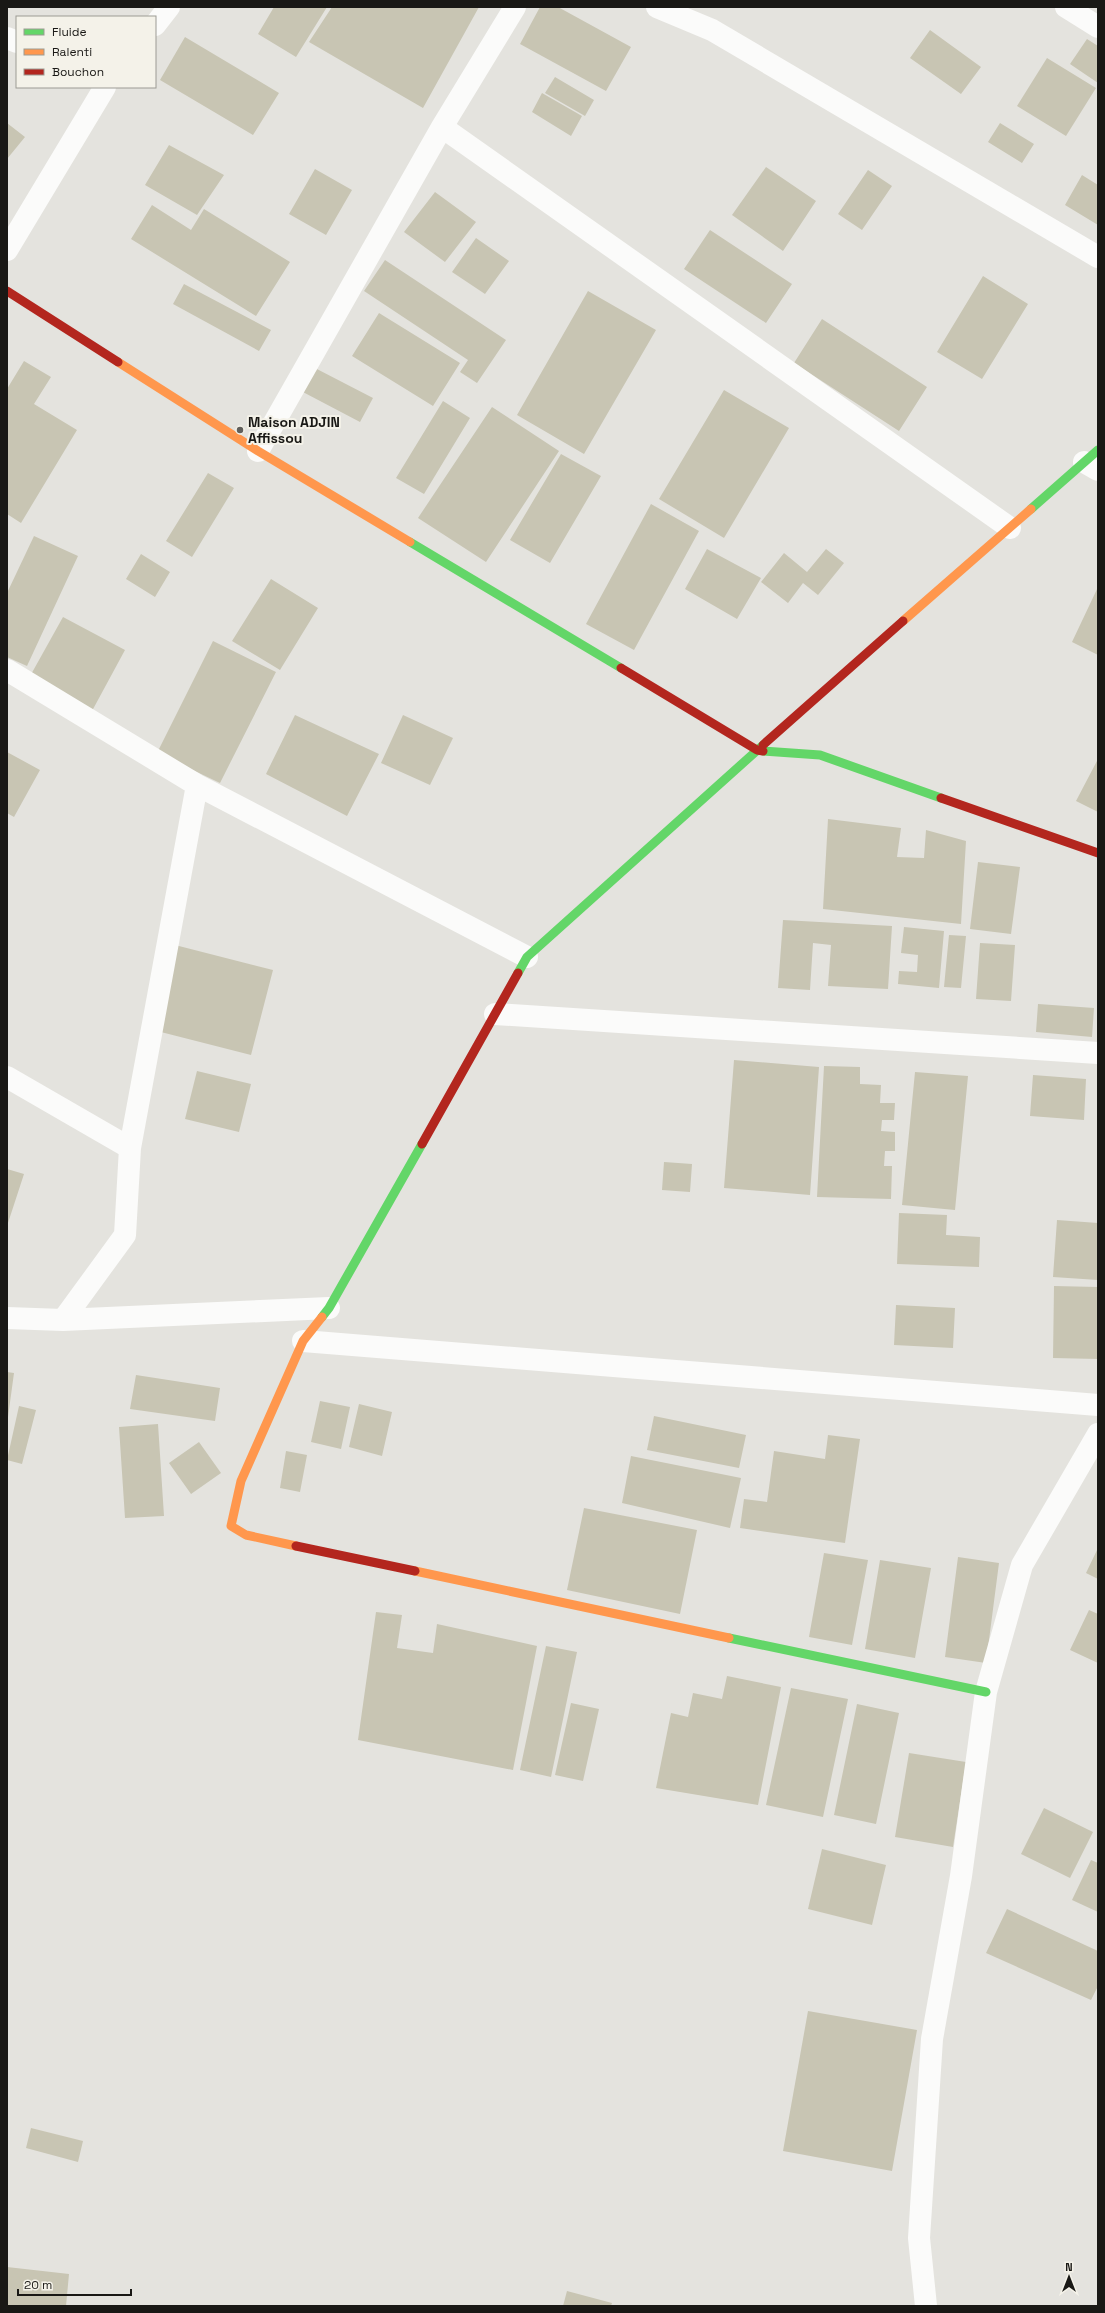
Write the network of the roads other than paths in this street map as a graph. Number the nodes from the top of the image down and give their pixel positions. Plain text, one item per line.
1 (169, 7) edge
2 (515, 7) edge
3 (657, 7) edge
4 (1066, 7) edge
5 (156, 24) edge
6 (1098, 27) edge
7 (104, 88) edge
8 (442, 127) junction
9 (7, 250) edge
10 (1098, 257) edge
11 (7, 291) edge
12 (258, 451) junction
13 (1093, 461) edge
14 (1010, 528) junction
15 (7, 670) edge
16 (757, 750) junction
17 (197, 785) junction
18 (1098, 853) edge
19 (527, 957) junction
20 (495, 1014) junction
21 (1098, 1053) edge
22 (7, 1076) edge
23 (130, 1148) junction
24 (329, 1308) junction
25 (7, 1318) edge
26 (63, 1320) junction
27 (303, 1341) junction
28 (1098, 1405) edge
29 (1098, 1434) edge
30 (986, 1692) junction
31 (926, 2306) edge

1 - 5 street
2 - 8 street
3 - 10 street
4 - 6 street
7 - 9 street
8 - 12 street
8 - 14 street
11 - 12 street
12 - 16 street
13 - 14 street
14 - 16 street
15 - 17 street
16 - 18 street
16 - 19 street
17 - 19 street
17 - 23 street
19 - 20 street
20 - 21 street
20 - 24 street
22 - 23 street
23 - 26 street
24 - 26 street
24 - 27 street
25 - 26 street
27 - 28 street
27 - 30 street
29 - 30 street
30 - 31 street

